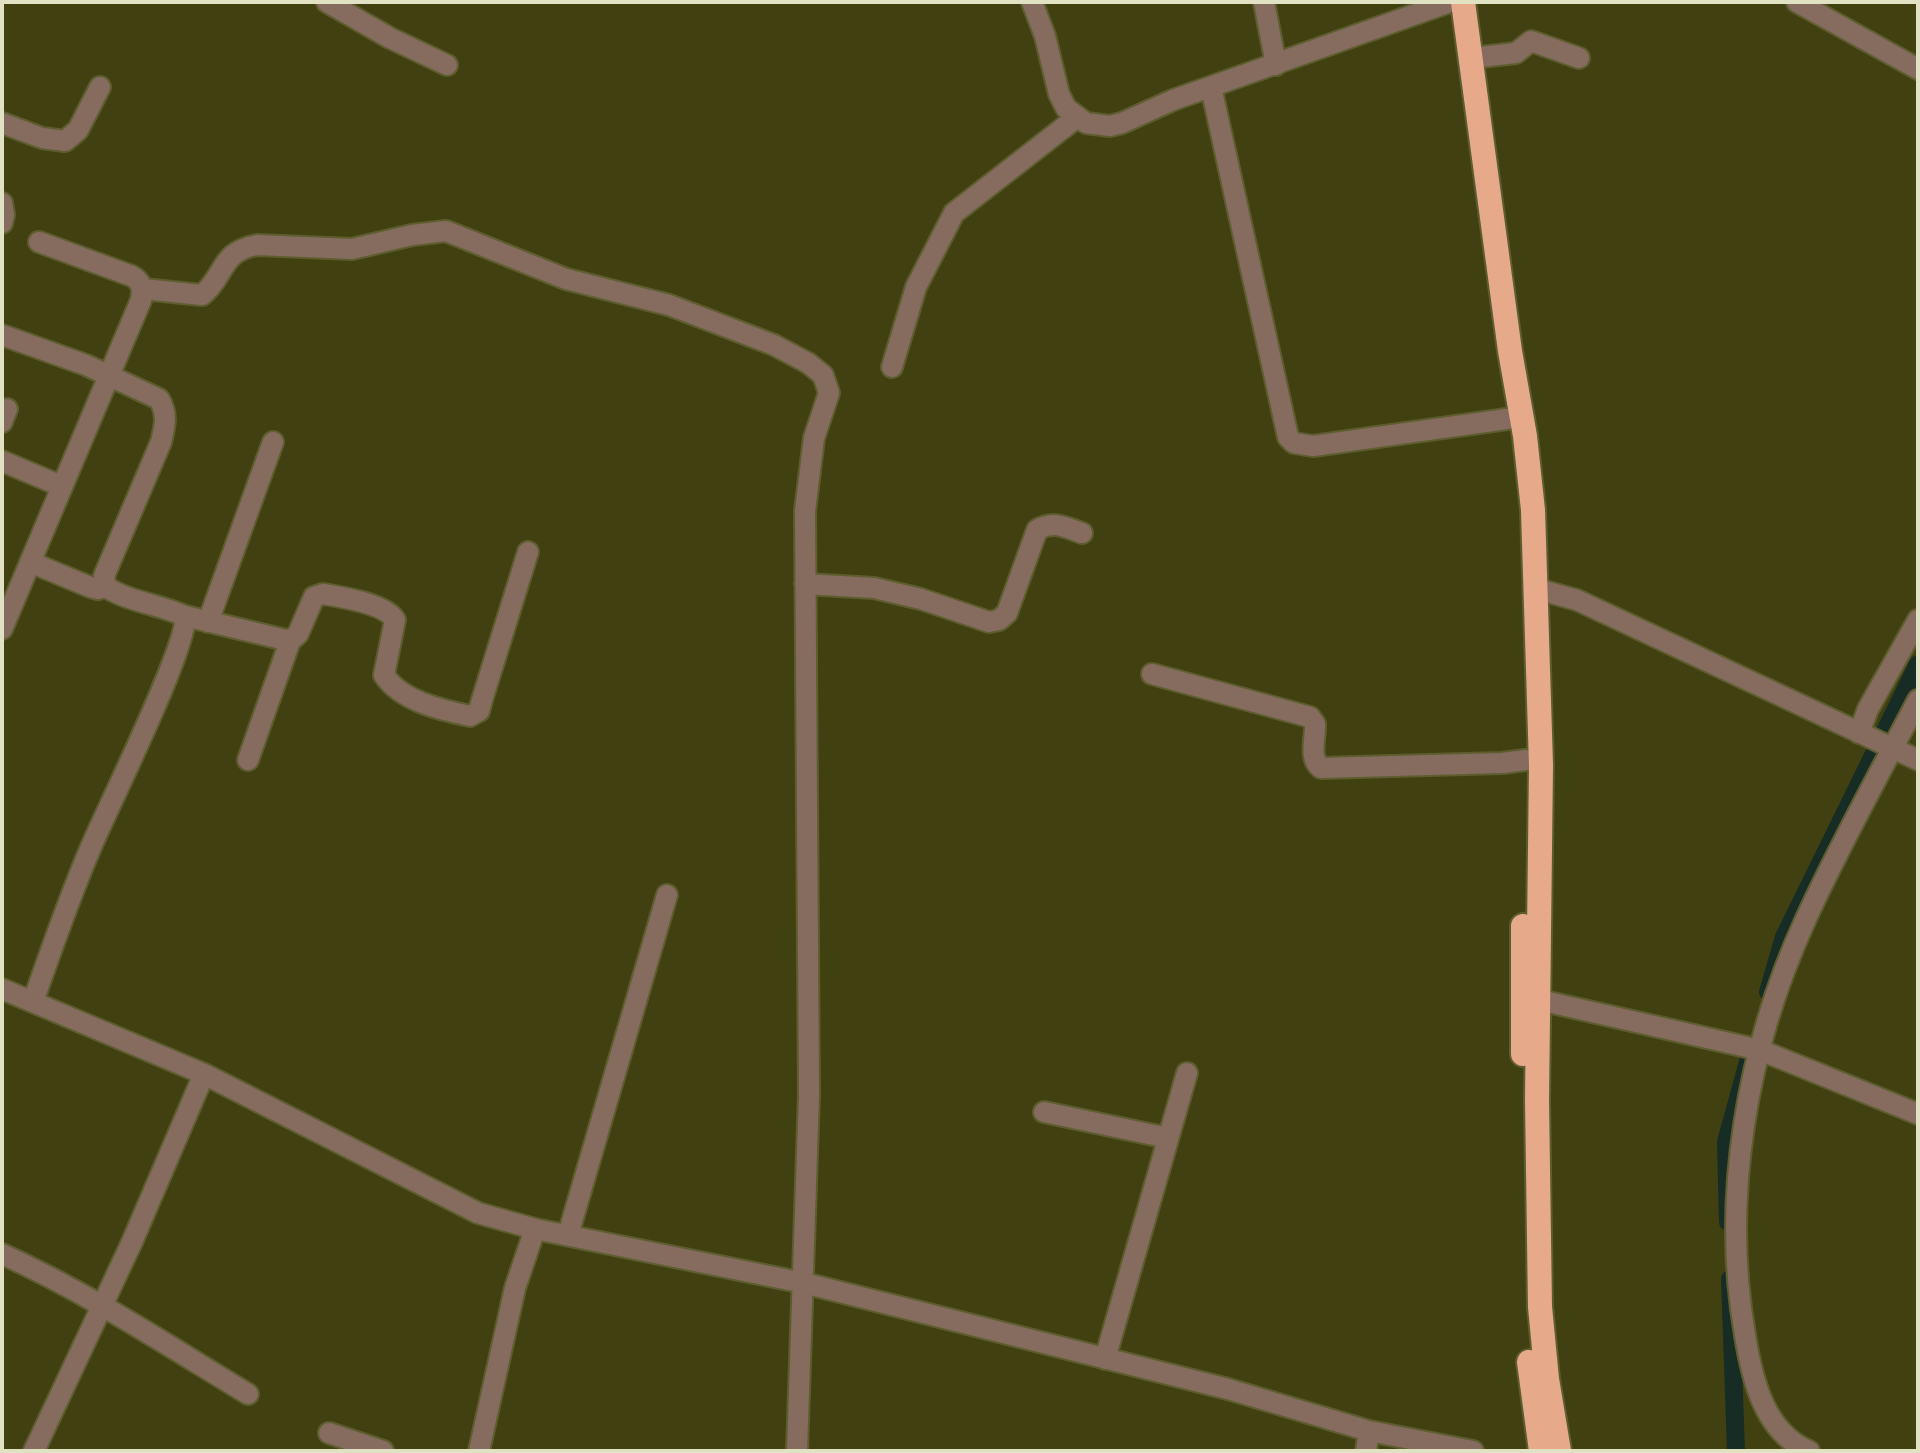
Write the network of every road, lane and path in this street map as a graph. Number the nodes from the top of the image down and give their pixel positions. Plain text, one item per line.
1 (327, 2) edge
2 (1032, 2) edge
3 (1264, 2) edge
4 (1447, 2) edge
5 (1463, 2) edge
6 (1797, 2) edge
7 (1471, 58) junction
8 (1579, 58) dead end
9 (447, 65) dead end
10 (1276, 65) junction
11 (1918, 69) edge
12 (100, 87) dead end
13 (1211, 87) junction
14 (1076, 118) junction
15 (2, 123) edge
16 (2, 203) edge
17 (2, 223) edge
18 (39, 242) dead end
19 (143, 289) junction
20 (2, 335) edge
21 (892, 367) dead end
22 (107, 374) junction
23 (1507, 419) junction
24 (273, 442) dead end
25 (2, 461) edge
26 (61, 486) junction
27 (1082, 533) dead end
28 (528, 552) dead end
29 (30, 562) junction
30 (805, 584) junction
31 (106, 587) junction
32 (1537, 589) junction
33 (185, 616) junction
34 (1918, 620) edge
35 (208, 622) junction
36 (2, 629) edge
37 (290, 641) junction
38 (1152, 674) dead end
39 (1918, 700) edge
40 (1859, 733) junction
41 (1893, 749) junction
42 (248, 760) dead end
43 (1526, 760) junction
44 (1918, 760) edge
45 (667, 895) dead end
46 (2, 989) edge
47 (1531, 998) junction
48 (33, 1002) junction
49 (1760, 1050) junction
50 (1187, 1073) dead end
51 (204, 1074) junction
52 (1044, 1112) dead end
53 (1918, 1114) edge
54 (1168, 1138) junction
55 (535, 1229) junction
56 (568, 1235) junction
57 (2, 1254) edge
58 (804, 1283) junction
59 (101, 1304) junction
60 (1105, 1359) junction
61 (248, 1394) dead end
62 (329, 1433) dead end
63 (1367, 1441) edge
64 (486, 1449) edge
65 (34, 1451) edge
66 (383, 1451) edge
67 (797, 1451) edge
68 (1473, 1451) edge
69 (1541, 1451) edge
70 (1559, 1451) edge
71 (1809, 1451) edge

1 - 9 street
2 - 14 street
3 - 10 street
4 - 10 street
4 - 23 highway
5 - 7 highway
6 - 11 street
7 - 8 street
7 - 32 highway
10 - 13 street
12 - 15 street
13 - 14 street
13 - 23 street
14 - 21 street
16 - 17 street
18 - 19 street
19 - 22 street
19 - 30 street
20 - 22 street
22 - 26 street
22 - 31 street
23 - 43 highway
24 - 35 street
25 - 26 street
26 - 29 street
27 - 30 street
28 - 37 street
29 - 31 street
29 - 36 street
30 - 58 street
31 - 33 street
32 - 40 street
32 - 47 highway
33 - 35 street
33 - 48 street
34 - 40 street
35 - 37 street
37 - 42 street
38 - 43 street
39 - 41 street
40 - 41 street
41 - 44 street
41 - 49 street
43 - 47 highway
45 - 56 street
46 - 48 street
47 - 49 street
47 - 69 highway
47 - 70 highway
48 - 51 street
49 - 53 street
49 - 71 street
50 - 54 street
51 - 55 street
51 - 59 street
52 - 54 street
54 - 60 street
55 - 56 street
55 - 64 street
56 - 58 street
57 - 59 street
58 - 60 street
58 - 67 street
59 - 61 street
59 - 65 street
60 - 63 street
62 - 66 street
63 - 68 street

